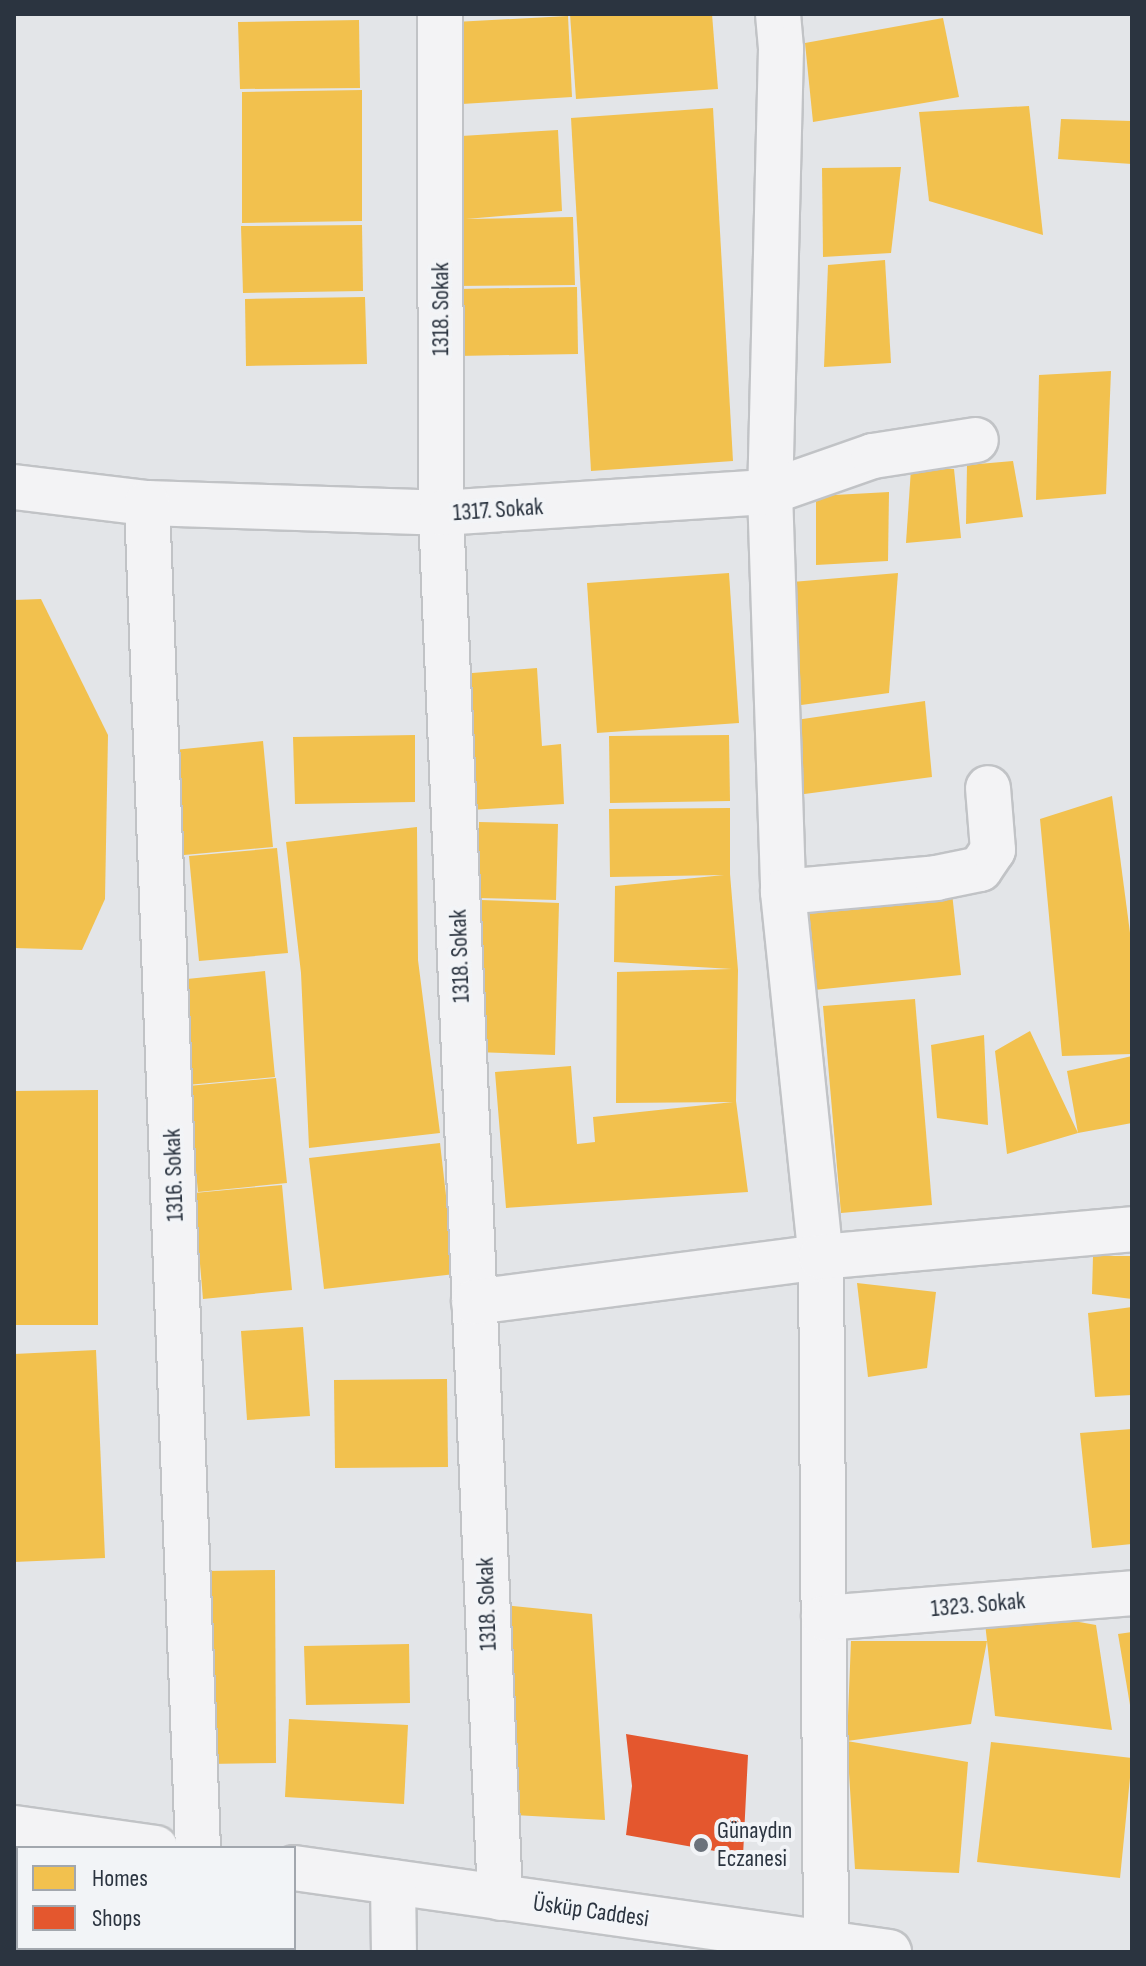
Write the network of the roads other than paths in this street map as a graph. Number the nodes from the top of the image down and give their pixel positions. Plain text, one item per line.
1 (440, 14) edge
2 (778, 14) edge
3 (976, 440) dead end
4 (14, 487) edge
5 (770, 492) junction
6 (147, 503) junction
7 (441, 513) junction
8 (988, 788) dead end
9 (783, 892) junction
10 (1132, 1229) edge
11 (821, 1257) junction
12 (474, 1302) junction
13 (1132, 1593) edge
14 (824, 1618) junction
15 (32, 1836) edge
16 (135, 1846) edge
17 (198, 1846) edge
18 (296, 1868) edge
19 (393, 1882) junction
20 (500, 1898) junction
21 (705, 1939) edge
22 (826, 1943) junction
23 (394, 1952) edge
24 (889, 1952) edge

1 - 7 street, 1318. Sokak
2 - 5 street
3 - 5 street, 1317. Sokak
4 - 6 street, 1317. Sokak
5 - 7 street, 1317. Sokak
5 - 9 street
6 - 7 street, 1317. Sokak
6 - 17 street, 1316. Sokak
7 - 12 street, 1318. Sokak
8 - 9 street
9 - 11 street
10 - 11 street
11 - 12 street
11 - 14 street
12 - 20 street, 1318. Sokak
13 - 14 street, 1323. Sokak
14 - 22 street
15 - 16 street
18 - 19 street, Üsküp Caddesi
19 - 20 street, Üsküp Caddesi
19 - 23 street
20 - 21 street, Üsküp Caddesi
21 - 22 street, Üsküp Caddesi
22 - 24 street, Üsküp Caddesi

